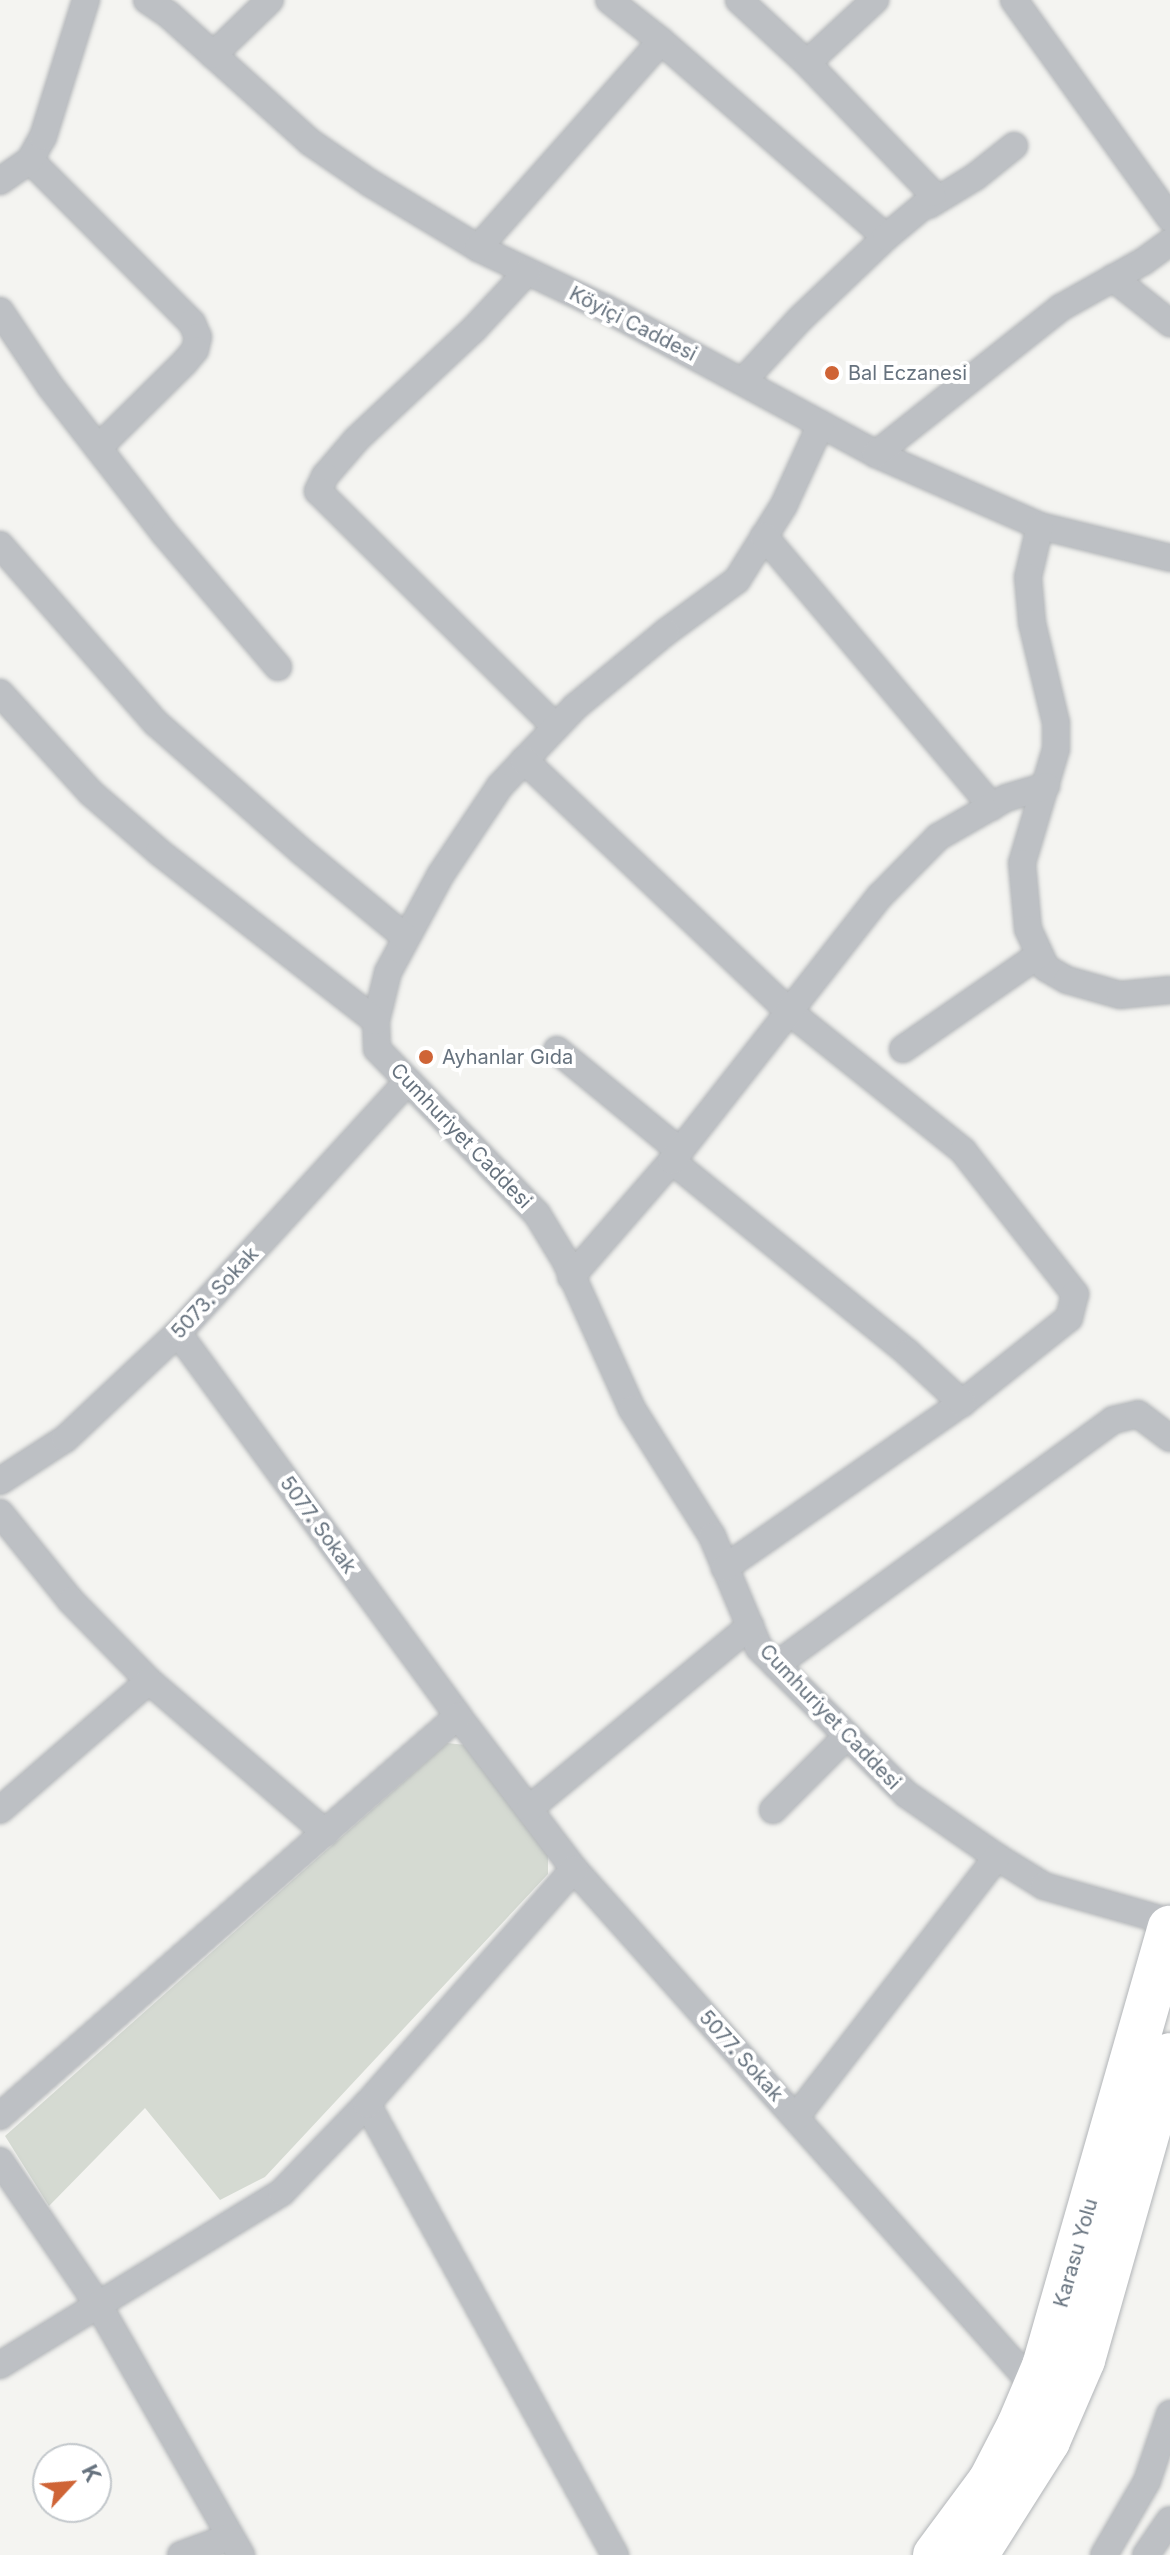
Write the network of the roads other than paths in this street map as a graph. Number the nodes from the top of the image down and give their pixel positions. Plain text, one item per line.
1 (86, 0) edge
2 (147, 0) edge
3 (270, 0) edge
4 (739, 0) edge
5 (875, 0) edge
6 (1014, 0) edge
7 (612, 1) edge
8 (661, 41) junction
9 (213, 55) junction
10 (807, 63) junction
11 (1014, 146) dead end
12 (30, 160) junction
13 (0, 181) edge
14 (929, 205) junction
15 (1170, 218) edge
16 (886, 237) junction
17 (1170, 242) edge
18 (478, 248) junction
19 (527, 272) junction
20 (1113, 278) junction
21 (0, 311) edge
22 (1170, 323) edge
23 (743, 381) junction
24 (821, 424) junction
25 (98, 448) junction
26 (876, 454) junction
27 (1040, 526) junction
28 (764, 536) junction
29 (0, 545) edge
30 (1170, 558) edge
31 (278, 667) dead end
32 (0, 693) edge
33 (556, 727) junction
34 (524, 760) junction
35 (1046, 786) junction
36 (992, 807) junction
37 (404, 936) junction
38 (1039, 955) junction
39 (1170, 990) edge
40 (791, 1013) junction
41 (376, 1021) junction
42 (903, 1049) dead end
43 (557, 1050) dead end
44 (408, 1081) junction
45 (676, 1156) junction
46 (571, 1277) junction
47 (178, 1333) junction
48 (962, 1403) junction
49 (1170, 1438) edge
50 (0, 1481) edge
51 (0, 1513) edge
52 (725, 1568) junction
53 (750, 1626) junction
54 (776, 1665) junction
55 (149, 1681) junction
56 (458, 1716) junction
57 (846, 1737) junction
58 (530, 1808) junction
59 (0, 1810) edge
60 (773, 1810) dead end
61 (326, 1833) junction
62 (997, 1857) junction
63 (574, 1869) junction
64 (1170, 1922) edge
65 (1170, 1928) edge
66 (1170, 2055) edge
67 (367, 2104) junction
68 (0, 2116) edge
69 (796, 2117) junction
70 (0, 2161) edge
71 (99, 2306) junction
72 (0, 2365) edge
73 (1035, 2387) junction
74 (1170, 2414) edge
75 (1158, 2482) edge
76 (1170, 2520) edge
77 (236, 2546) edge
78 (181, 2555) edge
79 (615, 2555) edge
80 (935, 2555) edge
81 (976, 2555) edge
82 (1104, 2555) edge
83 (1146, 2555) edge

1 - 12 street
2 - 9 street, Köyiçi Caddesi
3 - 9 street
4 - 10 street
5 - 10 street
6 - 15 street
7 - 8 street
8 - 16 street
8 - 18 street
9 - 18 street, Köyiçi Caddesi
10 - 14 street
11 - 14 street
12 - 13 street
12 - 25 street
14 - 16 street
16 - 23 street
17 - 20 street
18 - 19 street, Köyiçi Caddesi
19 - 23 street, Köyiçi Caddesi
19 - 33 street
20 - 22 street
20 - 26 street
21 - 25 street
23 - 24 street, Köyiçi Caddesi
24 - 26 street, Köyiçi Caddesi
24 - 28 street, Cumhuriyet Caddesi
25 - 31 street
26 - 27 street, Köyiçi Caddesi
27 - 30 street, Köyiçi Caddesi
27 - 35 street
28 - 33 street, Cumhuriyet Caddesi
28 - 36 street
29 - 37 street
32 - 41 street
33 - 34 street, Cumhuriyet Caddesi
34 - 37 street, Cumhuriyet Caddesi
34 - 40 street
35 - 36 street
35 - 38 street
36 - 40 street
37 - 41 street, Cumhuriyet Caddesi
38 - 39 street
38 - 42 street
40 - 45 street
40 - 48 street
41 - 44 street, Cumhuriyet Caddesi
43 - 45 street
44 - 46 street, Cumhuriyet Caddesi
44 - 47 street, 5073. Sokak
45 - 46 street
45 - 48 street
46 - 52 street, Cumhuriyet Caddesi
47 - 50 street, 5073. Sokak
47 - 56 street, 5077. Sokak
48 - 52 street
49 - 54 street
51 - 55 street
52 - 53 street, Cumhuriyet Caddesi
53 - 54 street, Cumhuriyet Caddesi
53 - 58 street
54 - 57 street, Cumhuriyet Caddesi
55 - 59 street
55 - 61 street
56 - 58 street, 5077. Sokak
56 - 61 street
57 - 60 street
57 - 62 street, Cumhuriyet Caddesi
58 - 63 street, 5077. Sokak
61 - 68 street
62 - 64 street, Cumhuriyet Caddesi
62 - 69 street
63 - 67 street
63 - 69 street, 5077. Sokak
65 - 73 highway, Karasu Yolu
66 - 81 highway, Karasu Yolu
67 - 71 street
67 - 79 street
69 - 73 street, 5077. Sokak
70 - 71 street
71 - 72 street
71 - 77 street
73 - 80 highway, Karasu Yolu
74 - 75 street
75 - 82 street
76 - 83 street
77 - 78 street

